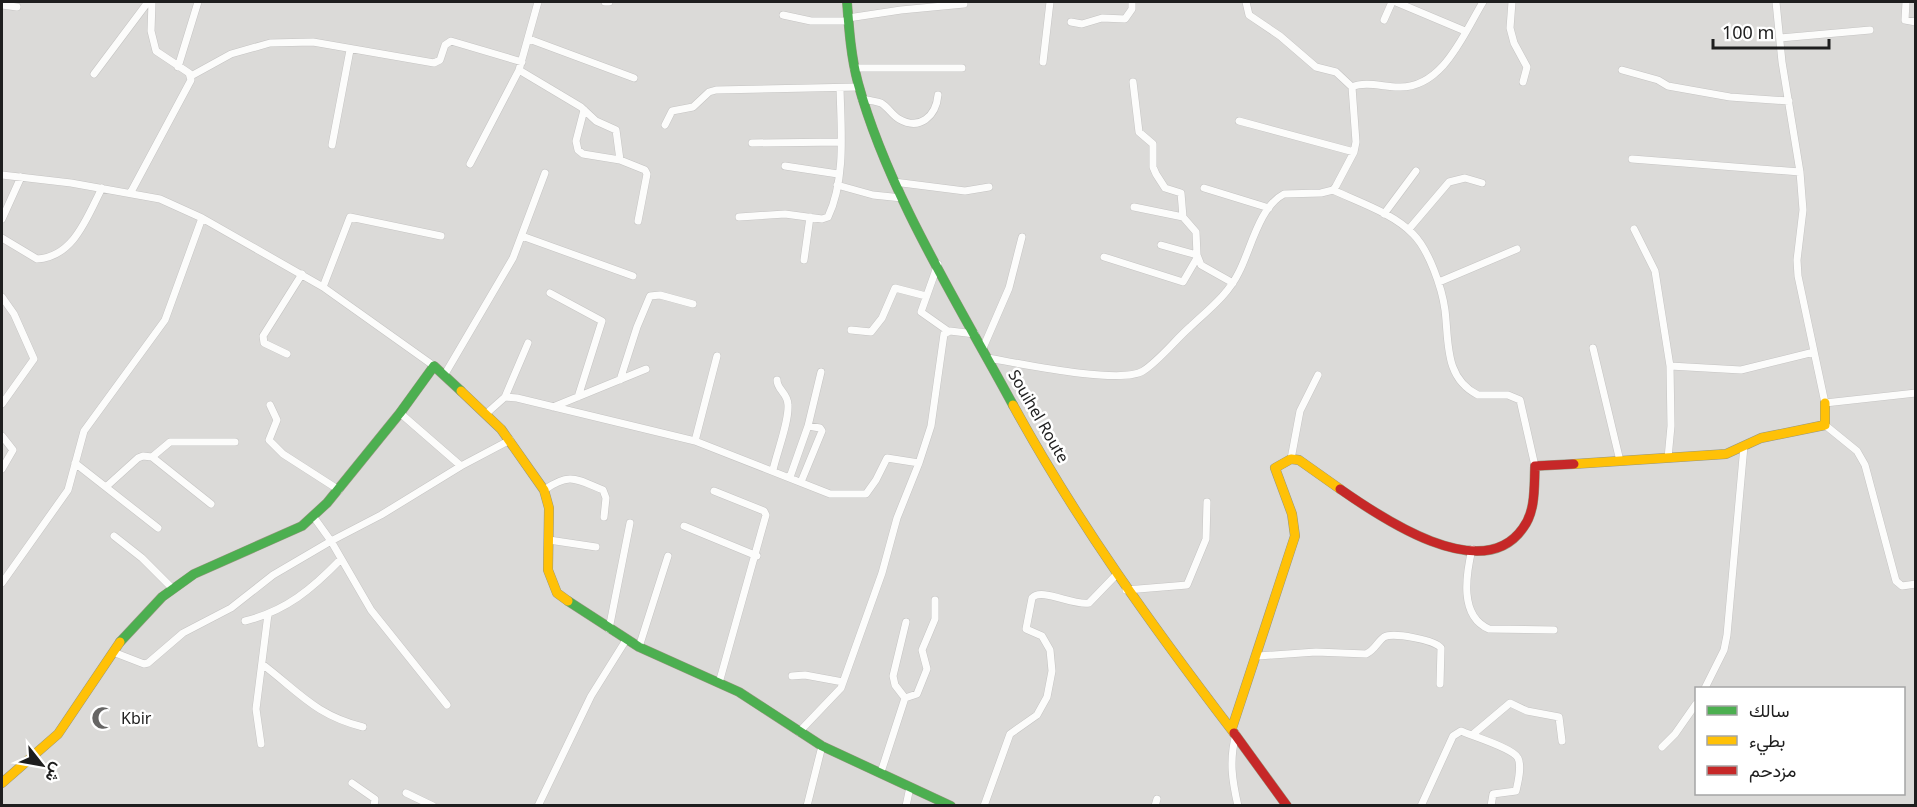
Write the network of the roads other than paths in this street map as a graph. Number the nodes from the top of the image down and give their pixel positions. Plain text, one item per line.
1 (150, 2) edge
2 (198, 2) edge
3 (538, 2) edge
4 (605, 2) edge
5 (609, 2) edge
6 (847, 2) edge
7 (1050, 2) edge
8 (1132, 2) edge
9 (1246, 2) edge
10 (1394, 2) edge
11 (1483, 2) edge
12 (1512, 2) edge
13 (1776, 2) edge
14 (1906, 2) edge
15 (964, 4) dead end
16 (2, 5) edge
17 (17, 7) dead end
18 (783, 15) dead end
19 (848, 20) junction
20 (1384, 20) dead end
21 (1071, 22) dead end
22 (1916, 22) edge
23 (1870, 30) dead end
24 (1465, 31) junction
25 (1780, 38) junction
26 (529, 39) junction
27 (350, 50) junction
28 (522, 62) junction
29 (1043, 62) dead end
30 (178, 67) junction
31 (854, 68) junction
32 (962, 68) dead end
33 (519, 70) junction
34 (1622, 70) dead end
35 (94, 74) dead end
36 (191, 76) junction
37 (634, 78) dead end
38 (1133, 82) dead end
39 (1524, 82) dead end
40 (858, 87) junction
41 (1352, 87) junction
42 (840, 88) junction
43 (938, 95) dead end
44 (862, 99) junction
45 (1789, 101) junction
46 (584, 110) junction
47 (1239, 121) dead end
48 (665, 125) dead end
49 (841, 142) junction
50 (752, 143) dead end
51 (332, 145) dead end
52 (1354, 152) junction
53 (1632, 159) dead end
54 (620, 160) junction
55 (470, 164) dead end
56 (785, 166) dead end
57 (1416, 171) dead end
58 (1800, 172) junction
59 (545, 173) dead end
60 (838, 174) junction
61 (2, 175) edge
62 (21, 177) junction
63 (894, 182) junction
64 (1482, 183) dead end
65 (837, 185) junction
66 (989, 187) dead end
67 (102, 188) junction
68 (1204, 188) dead end
69 (1332, 190) junction
70 (131, 192) junction
71 (902, 198) junction
72 (1134, 207) dead end
73 (1269, 208) junction
74 (1384, 214) junction
75 (739, 217) dead end
76 (810, 217) junction
77 (1183, 217) junction
78 (202, 218) junction
79 (2, 219) edge
80 (638, 221) dead end
81 (1409, 229) junction
82 (1634, 229) dead end
83 (441, 236) dead end
84 (522, 236) junction
85 (1022, 237) dead end
86 (2, 238) edge
87 (1161, 245) dead end
88 (1516, 249) dead end
89 (1104, 256) dead end
90 (1197, 257) junction
91 (804, 260) dead end
92 (938, 264) junction
93 (302, 274) junction
94 (633, 276) dead end
95 (1439, 282) junction
96 (1233, 283) junction
97 (323, 287) junction
98 (550, 292) dead end
99 (2, 297) edge
100 (926, 297) junction
101 (693, 304) dead end
102 (851, 330) dead end
103 (948, 331) junction
104 (975, 334) junction
105 (528, 343) dead end
106 (983, 348) junction
107 (1593, 348) dead end
108 (1814, 352) junction
109 (287, 354) dead end
110 (717, 356) dead end
111 (988, 358) junction
112 (434, 366) junction
113 (1670, 366) junction
114 (646, 369) dead end
115 (821, 372) dead end
116 (445, 374) junction
117 (1318, 375) dead end
118 (620, 380) junction
119 (777, 380) dead end
120 (1916, 393) edge
121 (505, 396) junction
122 (578, 396) junction
123 (1825, 403) junction
124 (2, 404) edge
125 (270, 405) dead end
126 (557, 408) junction
127 (400, 413) junction
128 (487, 413) junction
129 (1825, 425) junction
130 (807, 426) junction
131 (2, 436) edge
132 (510, 440) junction
133 (695, 441) junction
134 (235, 442) dead end
135 (1744, 446) junction
136 (152, 457) junction
137 (1668, 458) junction
138 (1292, 459) junction
139 (1620, 461) junction
140 (75, 463) junction
141 (919, 463) junction
142 (461, 466) junction
143 (1535, 466) junction
144 (2, 469) edge
145 (773, 470) junction
146 (790, 477) junction
147 (801, 482) junction
148 (107, 486) junction
149 (339, 490) junction
150 (544, 490) junction
151 (714, 491) dead end
152 (1207, 502) dead end
153 (211, 504) dead end
154 (313, 516) junction
155 (604, 517) dead end
156 (630, 523) dead end
157 (684, 526) dead end
158 (158, 528) dead end
159 (114, 536) dead end
160 (549, 540) junction
161 (331, 541) junction
162 (596, 547) dead end
163 (1472, 549) junction
164 (668, 556) dead end
165 (757, 556) junction
166 (341, 559) junction
167 (1116, 575) junction
168 (2, 583) edge
169 (1916, 584) edge
170 (172, 588) junction
171 (1126, 590) junction
172 (935, 600) dead end
173 (268, 614) junction
174 (245, 621) dead end
175 (906, 622) dead end
176 (609, 629) junction
177 (1554, 630) dead end
178 (626, 640) junction
179 (639, 647) junction
180 (113, 652) junction
181 (1258, 657) junction
182 (262, 664) junction
183 (792, 676) dead end
184 (843, 682) junction
185 (719, 683) junction
186 (1440, 684) dead end
187 (1706, 687) edge
188 (905, 698) junction
189 (447, 705) dead end
190 (1695, 705) edge
191 (363, 727) dead end
192 (1234, 731) junction
193 (799, 732) junction
194 (1472, 735) junction
195 (1562, 741) dead end
196 (261, 744) dead end
197 (822, 746) junction
198 (1662, 747) dead end
199 (881, 772) junction
200 (3, 779) edge
201 (352, 783) dead end
202 (910, 787) junction
203 (406, 793) dead end
204 (374, 806) edge
205 (433, 806) edge
206 (537, 806) edge
207 (807, 806) edge
208 (906, 806) edge
209 (951, 806) edge
210 (984, 806) edge
211 (1238, 806) edge
212 (1287, 806) edge
213 (1421, 806) edge
214 (1491, 806) edge

1 - 30 street
1 - 35 street
2 - 30 street
3 - 26 street
4 - 5 street
6 - 19 street, Souihel Route
7 - 29 street
8 - 21 street
9 - 41 street
10 - 20 street
10 - 24 street
11 - 24 street
12 - 39 street
13 - 25 street
14 - 22 street
15 - 19 street
16 - 17 street
18 - 19 street
19 - 31 street, Souihel Route
23 - 25 street
24 - 41 street
25 - 45 street
26 - 28 street
26 - 37 street
27 - 28 street
27 - 36 street
27 - 51 street
28 - 33 street
30 - 36 street
31 - 32 street
31 - 40 street, Souihel Route
33 - 46 street
33 - 55 street
34 - 45 street
36 - 70 street
38 - 77 street
40 - 42 street
40 - 44 street, Souihel Route
41 - 52 street
42 - 48 street
42 - 49 street
43 - 44 street
44 - 63 street, Souihel Route
45 - 58 street
46 - 54 street
46 - 54 street
47 - 52 street
49 - 50 street
49 - 60 street
52 - 69 street
53 - 58 street
54 - 80 street
56 - 60 street
57 - 74 street
58 - 108 street
59 - 84 street
60 - 65 street
61 - 62 street
62 - 67 street
62 - 79 street
63 - 66 street
63 - 71 street, Souihel Route
64 - 81 street
65 - 71 street
65 - 76 street
67 - 70 street
67 - 86 street
68 - 73 street
69 - 73 street
69 - 74 street
70 - 78 street
71 - 92 street, Souihel Route
72 - 77 street
73 - 96 street
74 - 81 street
75 - 76 street
76 - 91 street
77 - 90 street
78 - 93 street
78 - 140 street
81 - 95 street
82 - 113 street
83 - 97 street
84 - 94 street
84 - 116 street
85 - 106 street
87 - 90 street
88 - 95 street
89 - 90 street
90 - 96 street
92 - 100 street
92 - 104 street, Souihel Route
93 - 97 street
93 - 109 street
95 - 143 street
96 - 111 street
97 - 112 street
98 - 122 street
99 - 124 street
100 - 102 street
100 - 103 street
101 - 118 street
103 - 104 street
103 - 141 street
104 - 106 street, Souihel Route
105 - 121 street
106 - 111 street, Souihel Route
107 - 139 street
108 - 113 street
108 - 123 street
110 - 133 street
111 - 167 street, Souihel Route
112 - 116 street
112 - 127 street
113 - 137 street
114 - 118 street
115 - 130 street
116 - 128 street
117 - 138 street
118 - 122 street
119 - 145 street
120 - 123 street
121 - 126 street
121 - 128 street
122 - 126 street
123 - 129 street
125 - 149 street
126 - 133 street
127 - 142 street
127 - 149 street
128 - 132 street
129 - 135 street
129 - 169 street
130 - 146 street
130 - 147 street
131 - 144 street
132 - 142 street
132 - 150 street
133 - 145 street
134 - 136 street
135 - 137 street
135 - 187 street
136 - 148 street
136 - 153 street
137 - 139 street
138 - 163 street
138 - 181 street
139 - 143 street
140 - 148 street
140 - 168 street
141 - 147 street
141 - 184 street
142 - 161 street
143 - 163 street
145 - 146 street
146 - 147 street
148 - 158 street
149 - 154 street
150 - 155 street
150 - 160 street
151 - 165 street
152 - 171 street
154 - 161 street
154 - 170 street
156 - 176 street
157 - 165 street
159 - 170 street
160 - 162 street
160 - 176 street
161 - 166 street
161 - 180 street
163 - 177 street
164 - 179 street
165 - 185 street
166 - 173 street
166 - 189 street
167 - 171 street, Souihel Route
167 - 210 street
170 - 180 street
171 - 192 street, Souihel Route
172 - 188 street
173 - 174 street
173 - 182 street
175 - 188 street
176 - 178 street
178 - 179 street
178 - 206 street
179 - 185 street
180 - 200 street
181 - 186 street
181 - 192 street
182 - 191 street
182 - 196 street
183 - 184 street
184 - 193 street
185 - 193 street
188 - 199 street
190 - 198 street
192 - 211 street
192 - 212 street, Souihel Route
193 - 197 street
194 - 195 street
194 - 213 street
194 - 214 street
197 - 199 street
197 - 207 street
199 - 202 street
201 - 204 street
202 - 208 street
202 - 209 street
203 - 205 street

